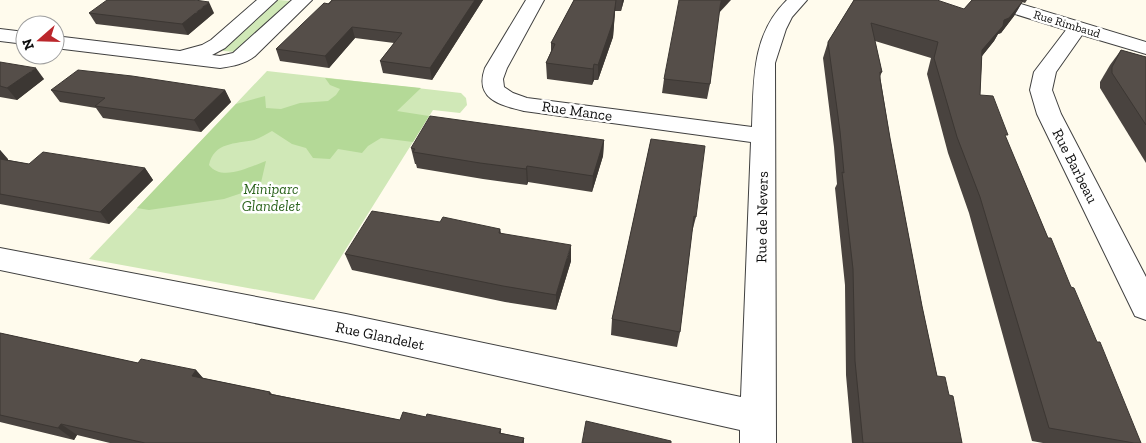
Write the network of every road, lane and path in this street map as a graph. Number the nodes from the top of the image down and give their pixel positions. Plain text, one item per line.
1 (268, 0) edge
2 (303, 0) edge
3 (535, 0) edge
4 (798, 0) edge
5 (989, 0) edge
6 (1078, 27) junction
7 (0, 35) edge
8 (15, 37) edge
9 (65, 43) edge
10 (1146, 48) edge
11 (174, 58) junction
12 (763, 136) junction
13 (0, 259) edge
14 (1146, 308) edge
15 (758, 430) edge

1 - 11 street
2 - 11 street
3 - 12 street, Rue Mance
4 - 12 street, Rue de Nevers
5 - 6 street, Rue Rimbaud
6 - 10 street, Rue Rimbaud
6 - 14 street, Rue Barbeau
7 - 8 street
9 - 11 street
12 - 15 street, Rue de Nevers
13 - 15 street, Rue Glandelet

